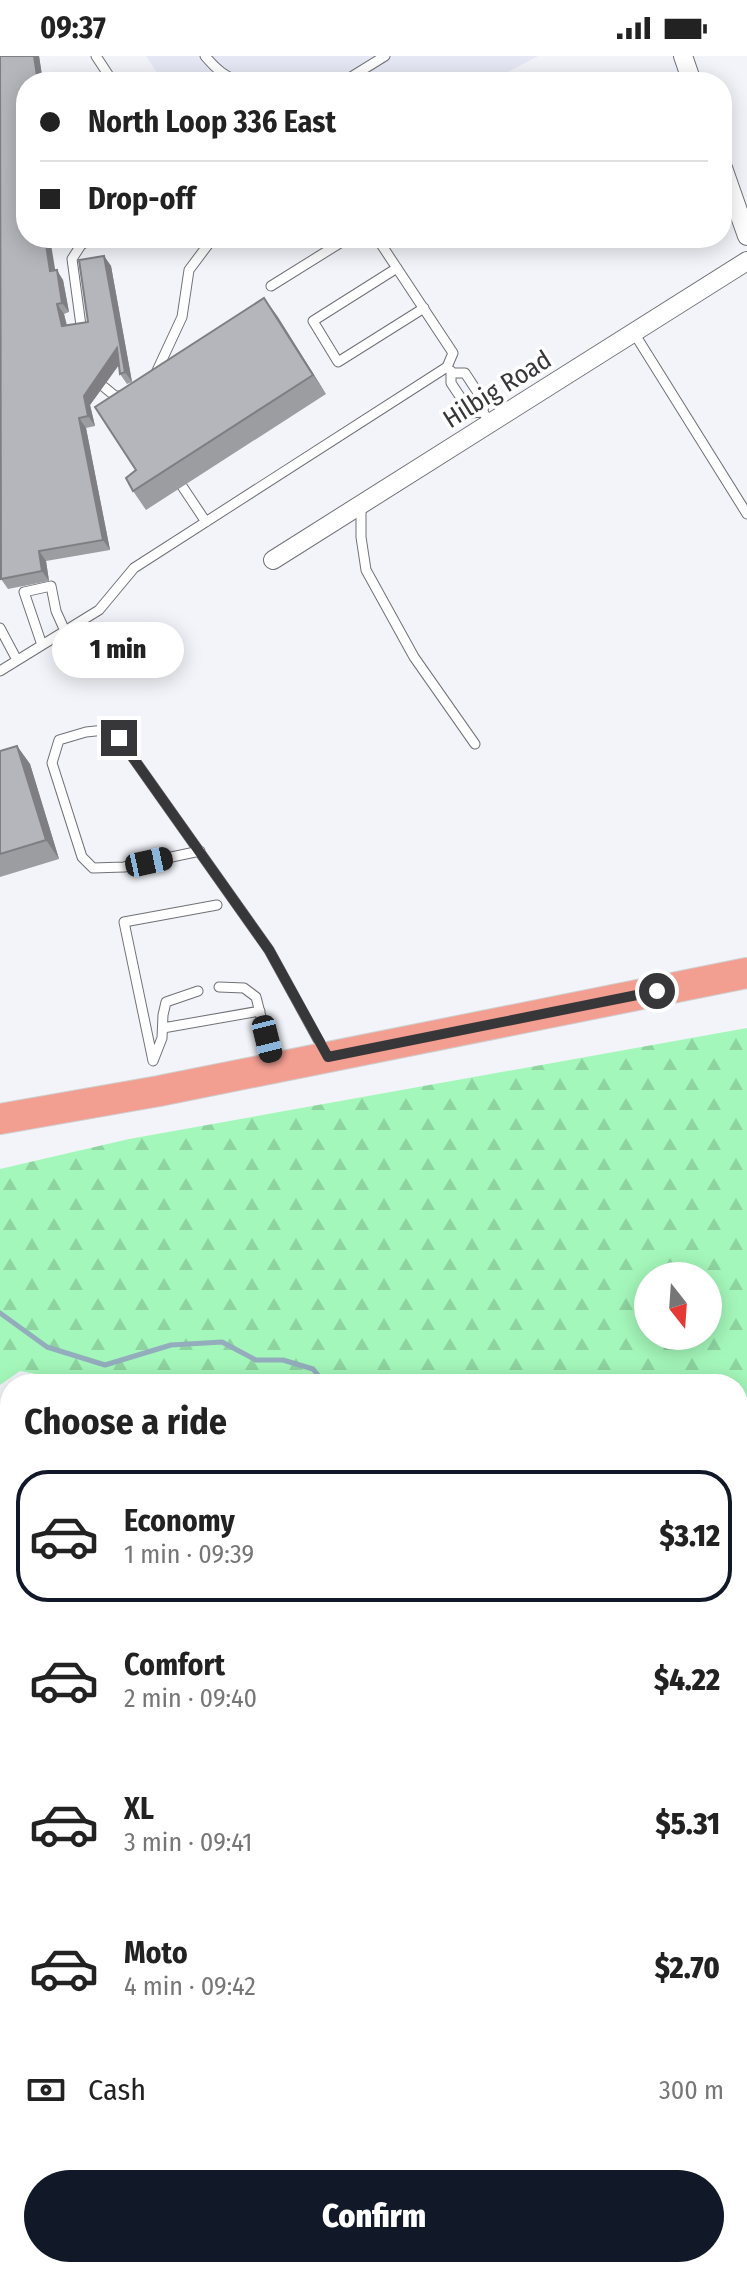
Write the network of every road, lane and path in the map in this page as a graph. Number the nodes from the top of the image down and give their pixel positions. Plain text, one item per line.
1 (205, 56) edge
2 (385, 56) edge
3 (219, 72) edge
4 (359, 72) edge
5 (732, 193) edge
6 (747, 236) edge
7 (79, 248) edge
8 (205, 248) edge
9 (332, 248) edge
10 (384, 248) edge
11 (747, 261) edge
12 (397, 268) junction
13 (271, 286) dead end
14 (424, 308) junction
15 (634, 333) junction
16 (82, 334) edge
17 (450, 370) junction
18 (151, 382) edge
19 (104, 387) dead end
20 (132, 396) edge
21 (487, 418) junction
22 (182, 486) dead end
23 (361, 506) junction
24 (747, 514) edge
25 (206, 522) junction
26 (273, 560) dead end
27 (0, 628) edge
28 (65, 631) junction
29 (42, 645) junction
30 (17, 660) junction
31 (0, 671) edge
32 (475, 744) dead end
33 (200, 851) junction
34 (217, 905) dead end
35 (747, 973) edge
36 (219, 987) dead end
37 (198, 991) dead end
38 (260, 1011) junction
39 (163, 1028) junction
40 (328, 1057) junction
41 (153, 1061) junction
42 (274, 1067) junction
43 (159, 1091) junction
44 (0, 1119) edge

1 - 3 lane
2 - 4 lane
5 - 6 street
7 - 16 lane
8 - 18 lane
9 - 13 lane
10 - 12 lane
11 - 15 street, Hilbig Road
12 - 14 lane
12 - 14 lane
14 - 17 lane
15 - 21 street, Hilbig Road
15 - 24 lane
17 - 21 lane
17 - 21 lane
17 - 25 lane
19 - 20 lane
21 - 23 street, Hilbig Road
22 - 25 lane
23 - 26 street, Hilbig Road
23 - 32 lane
25 - 28 lane
27 - 30 lane
28 - 29 lane
28 - 29 lane
29 - 30 lane
30 - 31 lane
33 - 33 lane
33 - 40 lane
34 - 41 lane
35 - 40 main road
36 - 38 lane
37 - 39 lane
38 - 39 lane
38 - 42 lane
39 - 41 lane
40 - 42 main road
41 - 43 lane
42 - 43 main road
43 - 44 main road

